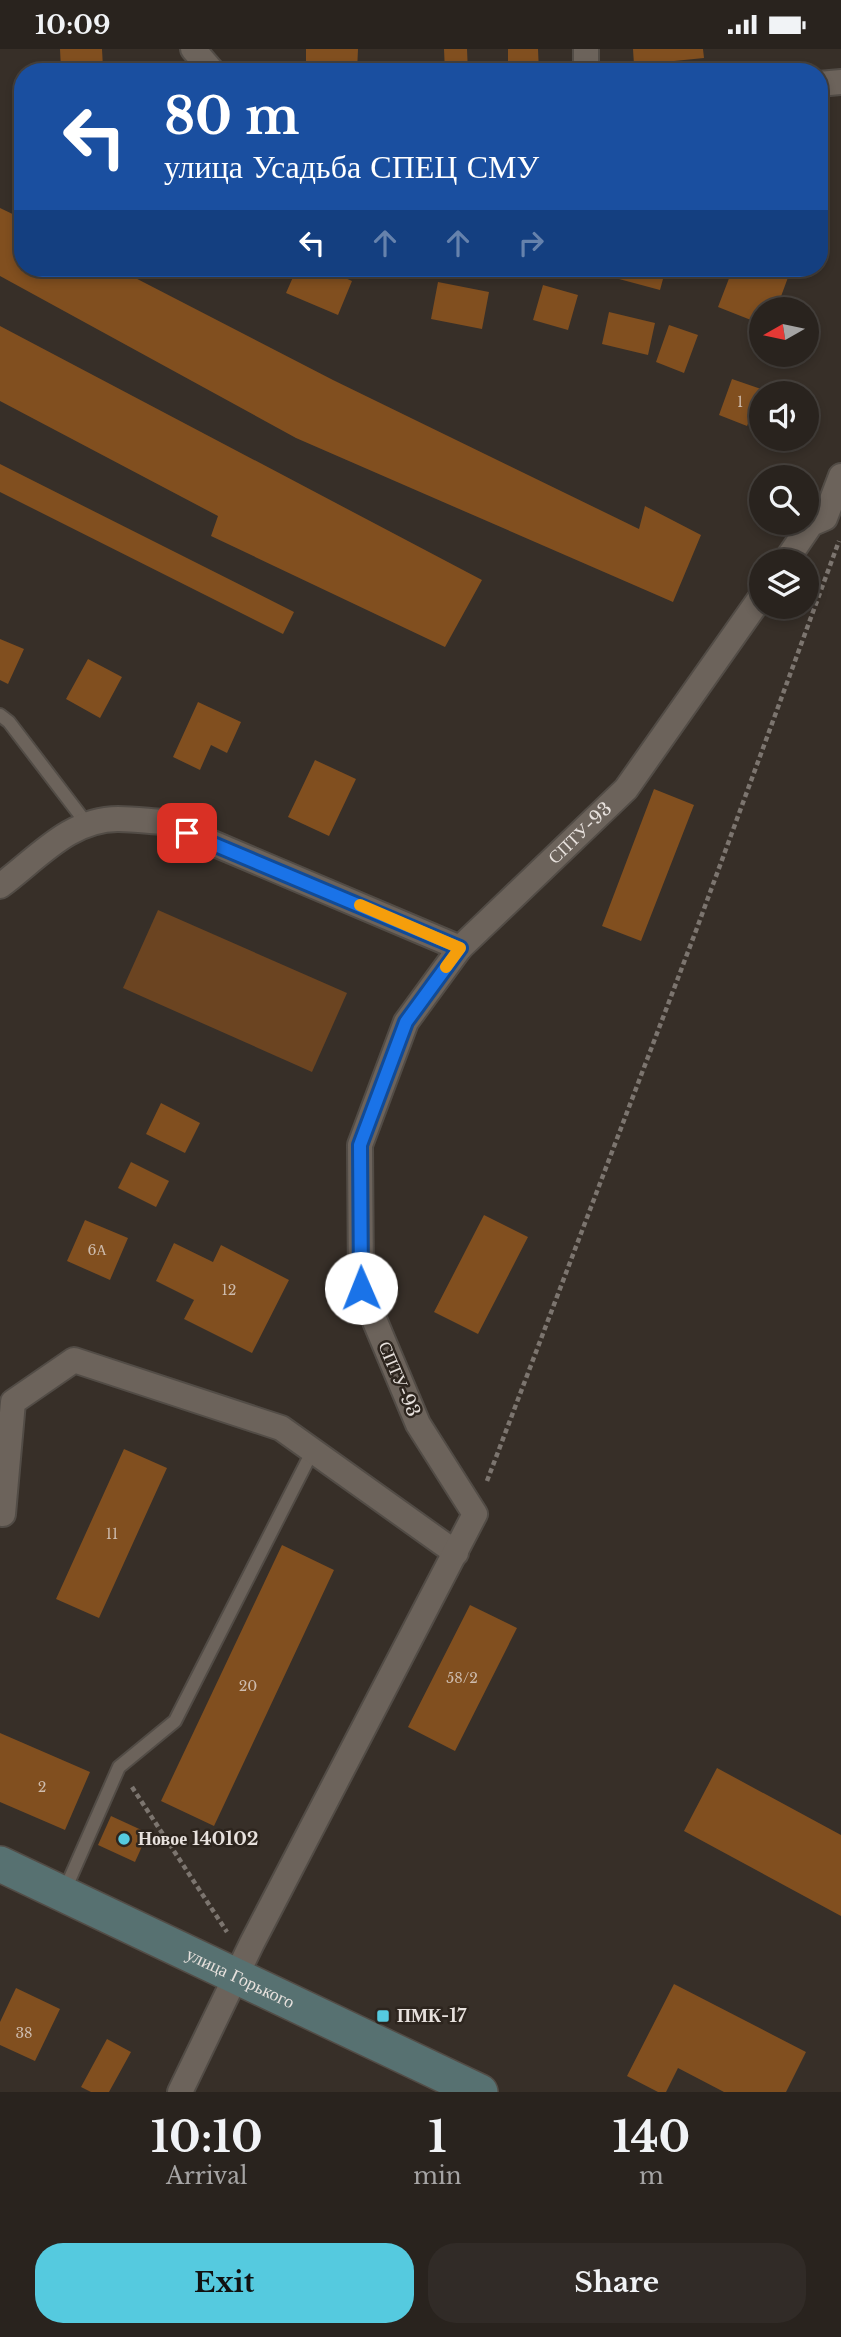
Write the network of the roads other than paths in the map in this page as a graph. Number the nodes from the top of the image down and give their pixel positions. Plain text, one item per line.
1 (193, 49) edge
2 (205, 63) edge
3 (841, 476) edge
4 (836, 523) edge
5 (794, 549) edge
6 (749, 614) edge
7 (0, 715) edge
8 (87, 824) junction
9 (0, 885) edge
10 (460, 948) junction
11 (313, 1450) junction
12 (3, 1514) dead end
13 (456, 1553) junction
14 (0, 1864) edge
15 (64, 1892) junction
16 (240, 1968) junction
17 (180, 2092) edge
18 (480, 2092) edge

1 - 2 street
3 - 4 street
4 - 5 street
6 - 10 street, СПТУ-93
7 - 8 lane
8 - 9 street
8 - 10 street
10 - 13 street, СПТУ-93
11 - 12 street
11 - 13 street
11 - 15 lane
13 - 16 street
14 - 15 street, улица Горького
15 - 16 street, улица Горького
16 - 17 street
16 - 18 street, улица Горького

